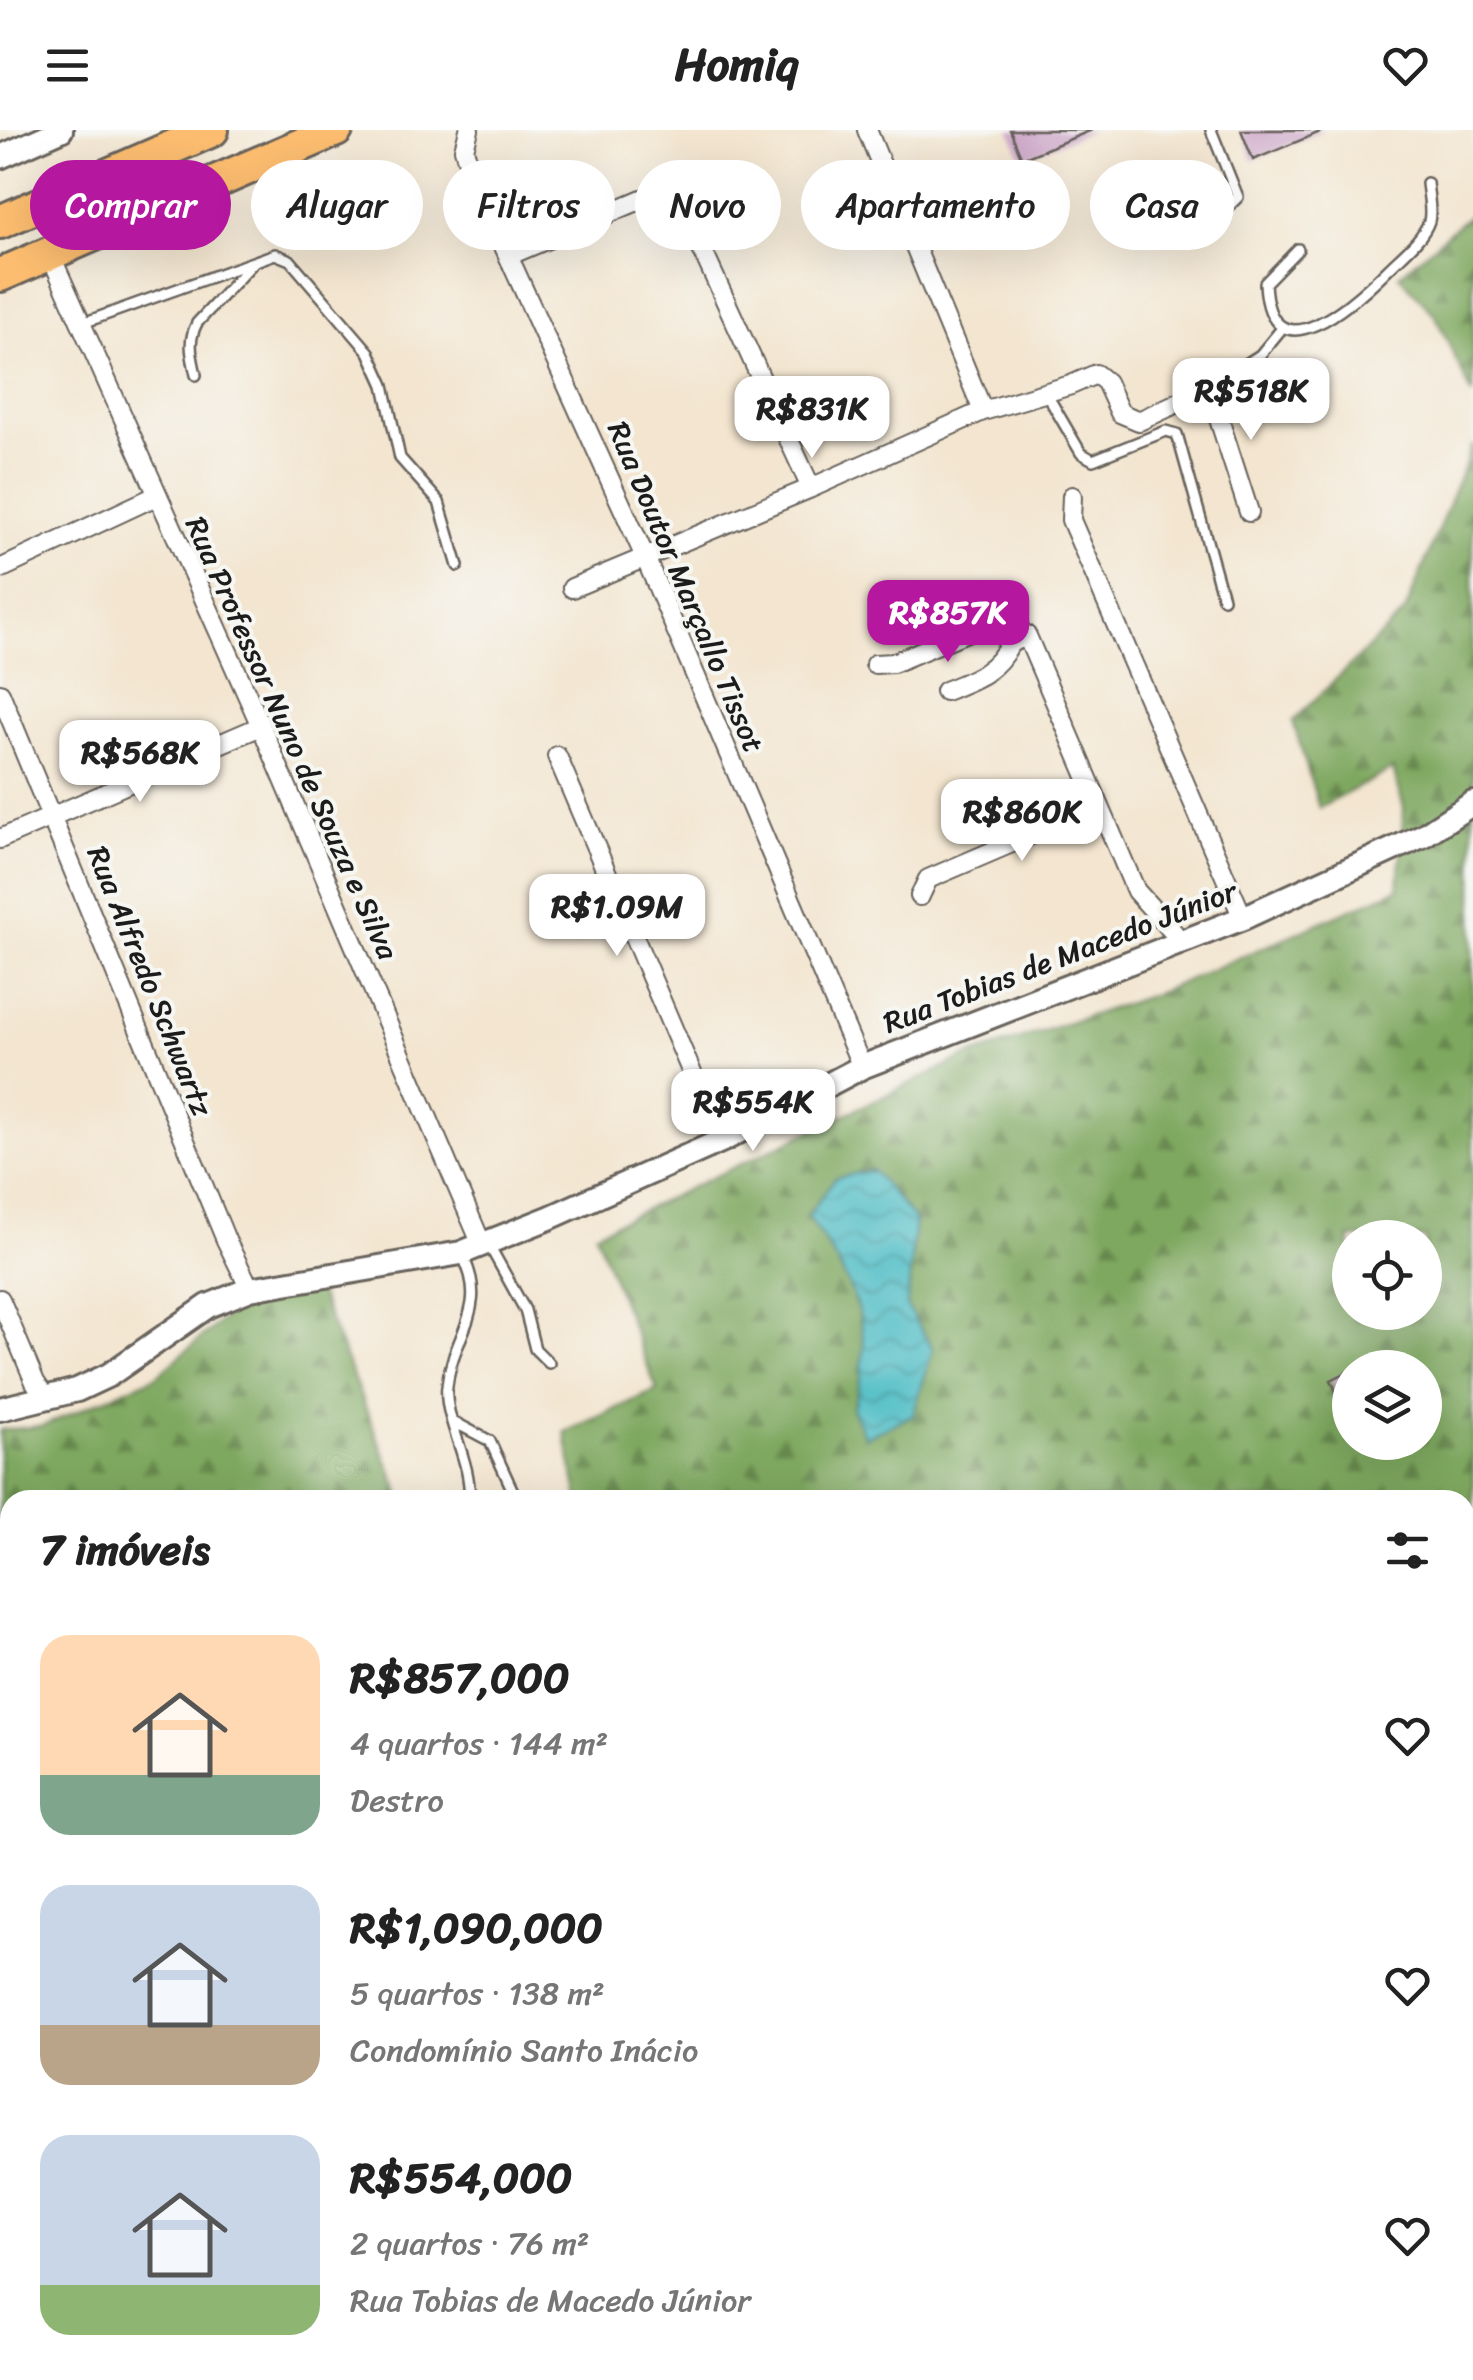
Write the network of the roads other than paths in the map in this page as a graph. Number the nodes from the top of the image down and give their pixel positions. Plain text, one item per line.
1 (62, 130) edge
2 (212, 130) edge
3 (336, 130) edge
4 (469, 130) edge
5 (867, 130) edge
6 (1211, 130) edge
7 (0, 157) edge
8 (1223, 160) edge
9 (1427, 183) dead end
10 (0, 222) edge
11 (1298, 249) dead end
12 (50, 254) junction
13 (510, 255) junction
14 (254, 262) junction
15 (0, 275) edge
16 (80, 324) junction
17 (1283, 326) junction
18 (196, 375) dead end
19 (1209, 388) junction
20 (1046, 392) junction
21 (983, 411) junction
22 (812, 488) junction
23 (156, 496) junction
24 (1072, 496) dead end
25 (1249, 512) dead end
26 (645, 557) junction
27 (458, 566) dead end
28 (0, 569) edge
29 (572, 588) dead end
30 (1223, 598) dead end
31 (1027, 636) junction
32 (874, 664) dead end
33 (945, 691) dead end
34 (0, 693) edge
35 (261, 726) junction
36 (557, 756) dead end
37 (1473, 802) edge
38 (1098, 806) junction
39 (53, 818) junction
40 (0, 840) edge
41 (920, 896) dead end
42 (1243, 918) junction
43 (1178, 944) junction
44 (862, 1067) junction
45 (723, 1140) junction
46 (477, 1247) junction
47 (250, 1290) junction
48 (0, 1299) edge
49 (549, 1363) dead end
50 (46, 1398) junction
51 (0, 1409) edge
52 (454, 1422) junction
53 (468, 1490) edge
54 (514, 1490) edge

1 - 7 street
2 - 10 highway
3 - 12 highway
4 - 13 street, Rua Doutor Marçallo Tissot
5 - 21 street
6 - 8 lane
9 - 17 lane
11 - 17 lane
12 - 15 highway
12 - 16 street, Rua Professor Nuno de Souza e Silva
13 - 22 street
13 - 26 street, Rua Doutor Marçallo Tissot
14 - 16 lane
14 - 18 lane
14 - 27 lane
16 - 23 street, Rua Professor Nuno de Souza e Silva
17 - 19 lane
19 - 20 street
19 - 25 street
20 - 21 street
20 - 30 lane
21 - 22 street
22 - 26 street
23 - 28 street
23 - 35 street, Rua Professor Nuno de Souza e Silva
24 - 42 street
26 - 29 street
26 - 44 street, Rua Doutor Marçallo Tissot
31 - 32 street
31 - 33 street
31 - 38 street
34 - 39 street, Rua Alfredo Schwartz
35 - 39 street
35 - 46 street, Rua Professor Nuno de Souza e Silva
36 - 45 street
37 - 42 street, Rua Tobias de Macedo Júnior
38 - 41 street
38 - 43 street
39 - 40 street
39 - 47 street, Rua Alfredo Schwartz
42 - 43 street, Rua Tobias de Macedo Júnior
43 - 44 street, Rua Tobias de Macedo Júnior
44 - 45 street, Rua Tobias de Macedo Júnior
45 - 46 street, Rua Tobias de Macedo Júnior
46 - 47 street, Rua Tobias de Macedo Júnior
46 - 49 lane
46 - 52 lane
47 - 50 street, Rua Tobias de Macedo Júnior
48 - 50 street
50 - 51 street, Rua Tobias de Macedo Júnior
52 - 53 lane
52 - 54 lane

